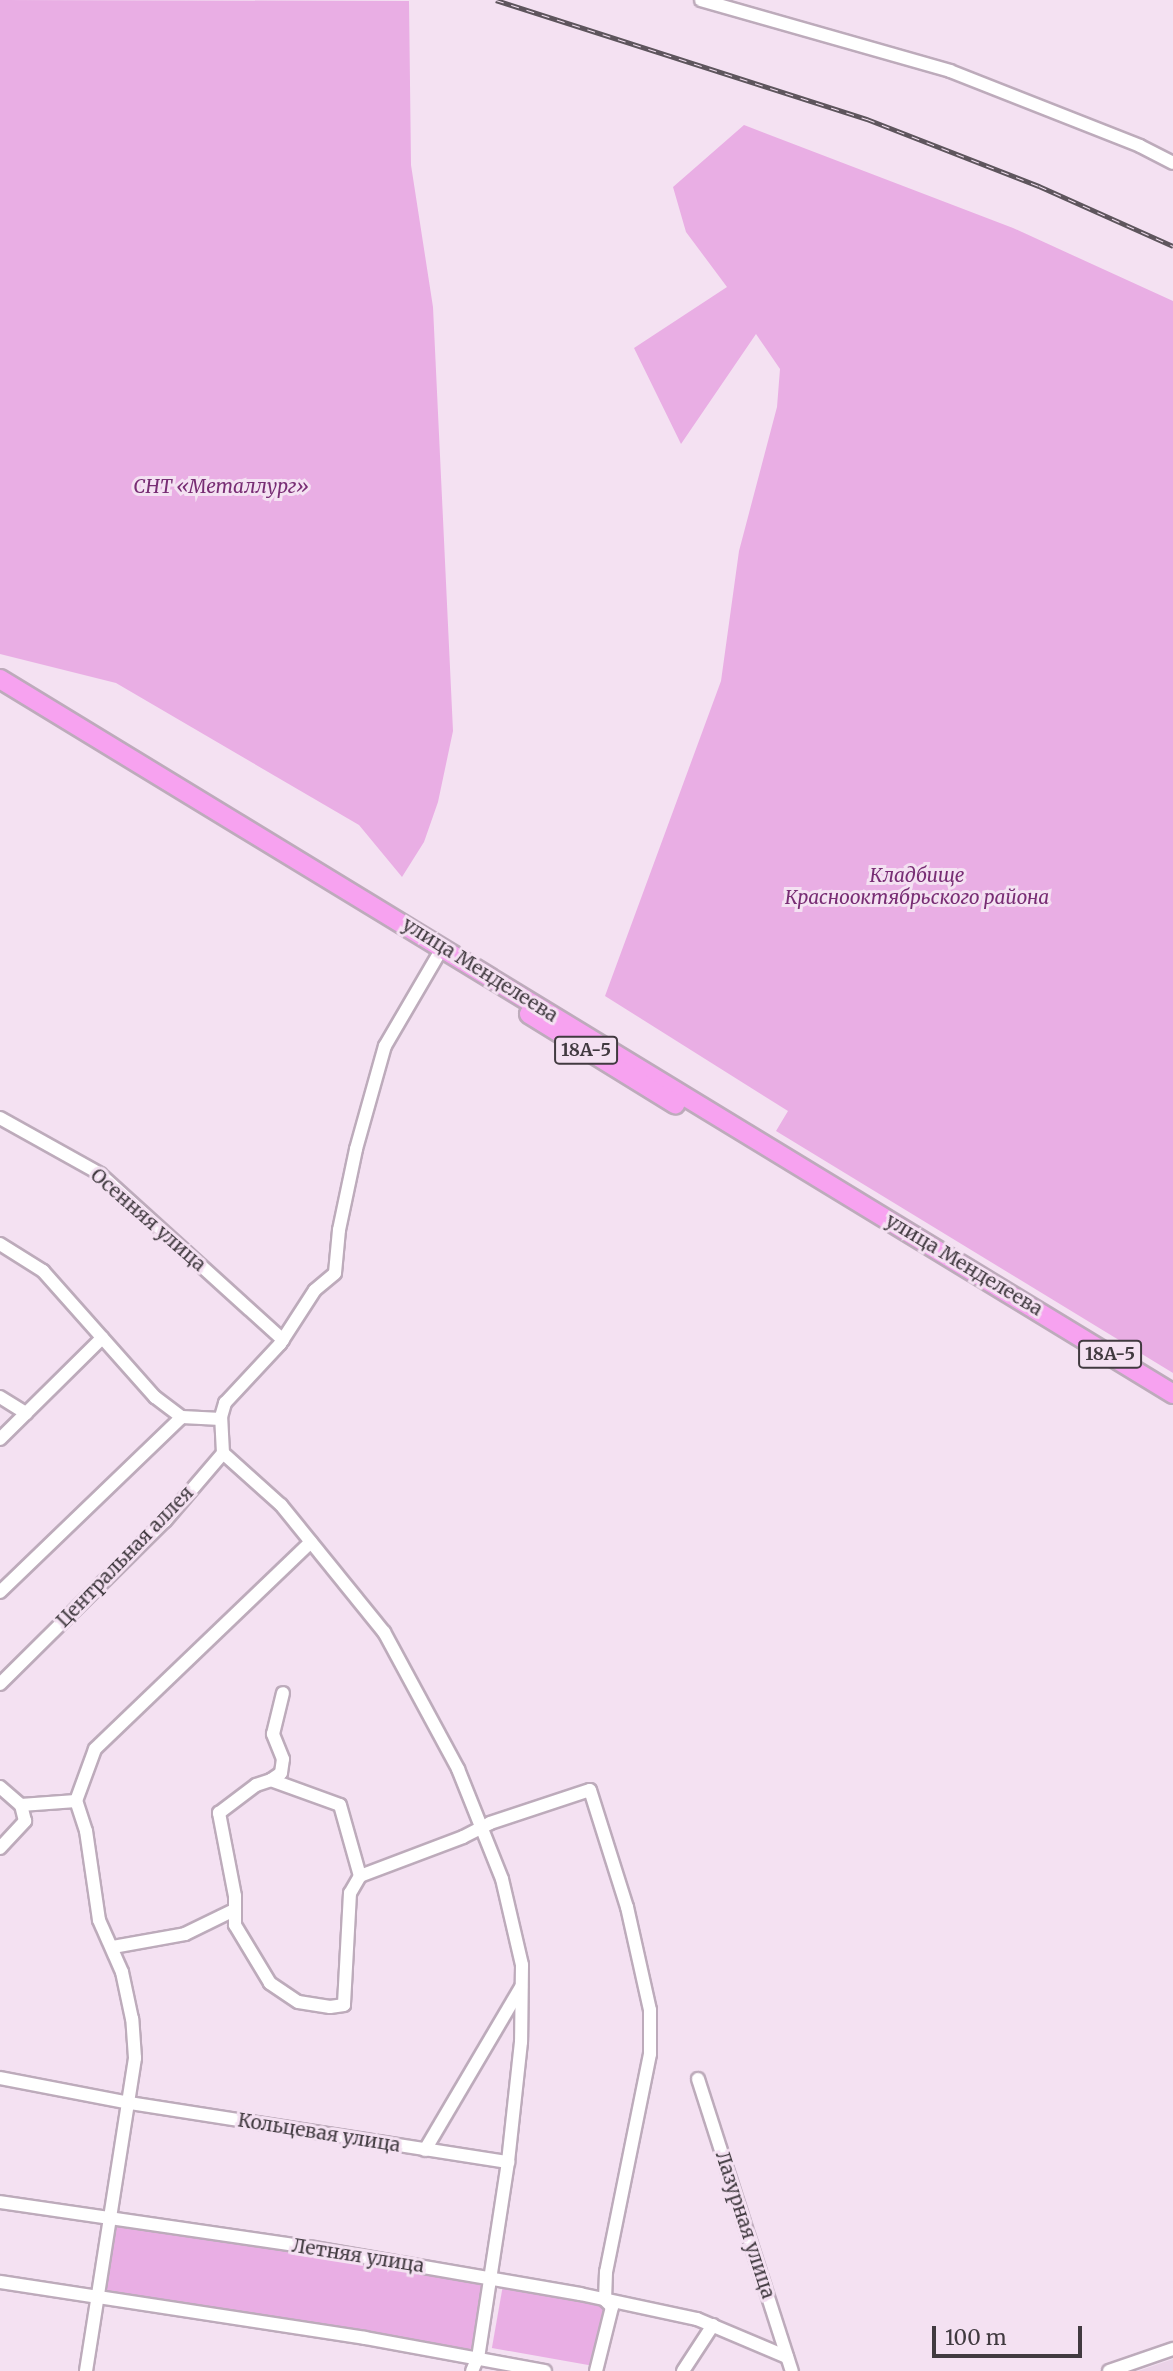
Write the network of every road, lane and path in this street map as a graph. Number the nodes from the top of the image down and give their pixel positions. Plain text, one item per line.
1 (701, 0) edge
2 (1173, 163) edge
3 (0, 679) edge
4 (0, 692) edge
5 (437, 957) junction
6 (0, 1118) edge
7 (0, 1244) edge
8 (102, 1338) junction
9 (283, 1340) junction
10 (1173, 1394) edge
11 (0, 1397) edge
12 (1173, 1406) edge
13 (26, 1413) junction
14 (182, 1417) junction
15 (221, 1419) junction
16 (0, 1438) edge
17 (223, 1453) junction
18 (311, 1542) junction
19 (0, 1592) edge
20 (0, 1684) edge
21 (283, 1693) dead end
22 (271, 1780) junction
23 (0, 1787) edge
24 (76, 1801) junction
25 (21, 1805) junction
26 (481, 1829) junction
27 (0, 1848) edge
28 (360, 1876) junction
29 (234, 1910) junction
30 (113, 1947) junction
31 (522, 1986) junction
32 (1, 2076) edge
33 (698, 2079) dead end
34 (130, 2103) junction
35 (425, 2150) junction
36 (508, 2162) junction
37 (0, 2202) edge
38 (110, 2219) junction
39 (490, 2278) junction
40 (0, 2282) edge
41 (97, 2296) junction
42 (605, 2300) junction
43 (713, 2325) junction
44 (1173, 2349) edge
45 (478, 2357) junction
46 (787, 2357) junction
47 (86, 2371) edge
48 (472, 2371) edge
49 (545, 2371) edge
50 (596, 2371) edge
51 (683, 2371) edge
52 (792, 2371) edge
53 (1109, 2371) edge

1 - 2 street
3 - 10 highway, улица Менделеева / 18А-5
4 - 5 highway, улица Менделеева / 18А-5
5 - 9 street
5 - 12 highway, улица Менделеева / 18А-5
6 - 9 street, Осенняя улица
7 - 8 street
8 - 13 street
8 - 14 street
9 - 15 street
11 - 13 street
13 - 16 street
14 - 15 street
14 - 19 street
15 - 17 street
17 - 18 street
17 - 20 street, Центральная аллея
18 - 24 street
18 - 26 street
21 - 22 street
22 - 28 street
22 - 29 street
23 - 25 street
24 - 25 street
24 - 30 street
25 - 27 street
26 - 28 street
26 - 31 street
26 - 42 street
28 - 29 street
29 - 30 street
30 - 34 street
31 - 35 street
31 - 36 street
32 - 34 street, Кольцевая улица
33 - 46 street, Лазурная улица
34 - 35 street, Кольцевая улица
34 - 38 street
35 - 36 street, Кольцевая улица
36 - 39 street
37 - 38 street, Летняя улица
38 - 39 street, Летняя улица
38 - 41 street
39 - 42 street, Летняя улица
39 - 45 street
40 - 41 street
41 - 45 street
41 - 47 street
42 - 43 street, Летняя улица
42 - 50 street
43 - 46 street, Летняя улица
43 - 51 street
44 - 53 street
45 - 48 street
45 - 49 street
46 - 52 street, Лазурная улица

